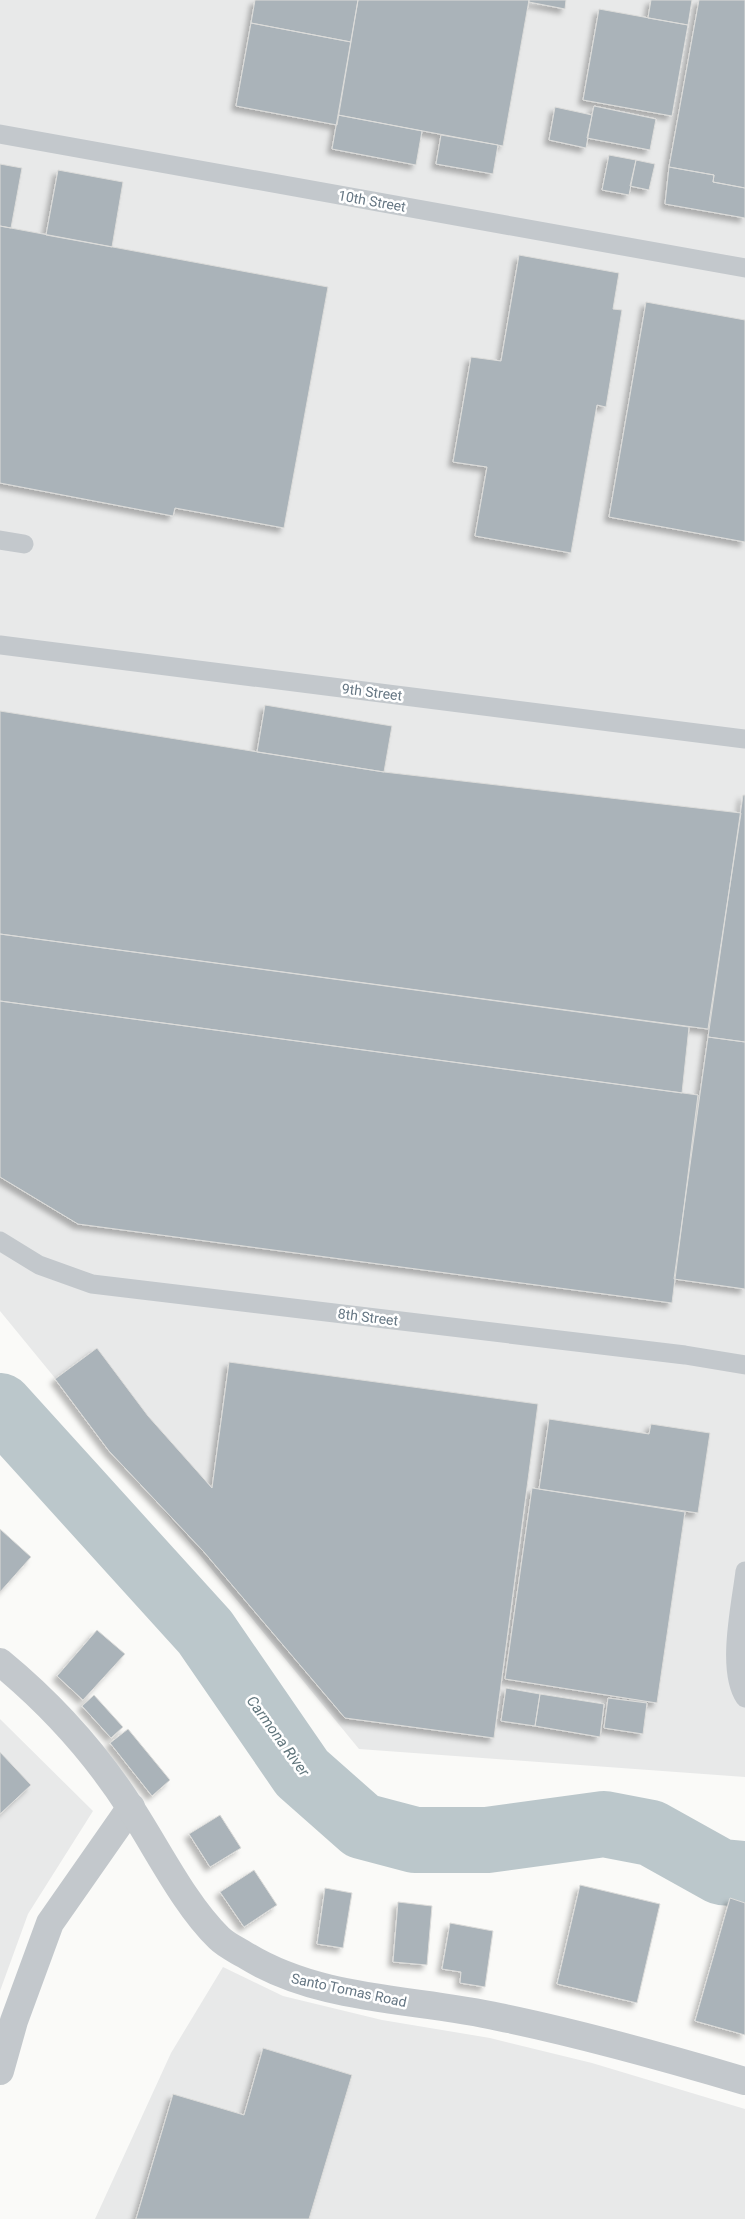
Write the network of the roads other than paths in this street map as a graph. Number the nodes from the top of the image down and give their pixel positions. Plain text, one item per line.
1 (0, 134) edge
2 (745, 268) edge
3 (0, 540) edge
4 (24, 544) dead end
5 (0, 645) edge
6 (745, 739) edge
7 (0, 1241) edge
8 (745, 1365) edge
9 (745, 1571) edge
10 (0, 1662) edge
11 (745, 1698) edge
12 (131, 1808) junction
13 (0, 2071) edge
14 (745, 2081) edge

1 - 2 lane, 10th Street
3 - 4 lane
5 - 6 lane, 9th Street
7 - 8 lane, 8th Street
9 - 11 lane
10 - 12 street, Santo Tomas Road
12 - 13 street
12 - 14 street, Santo Tomas Road

